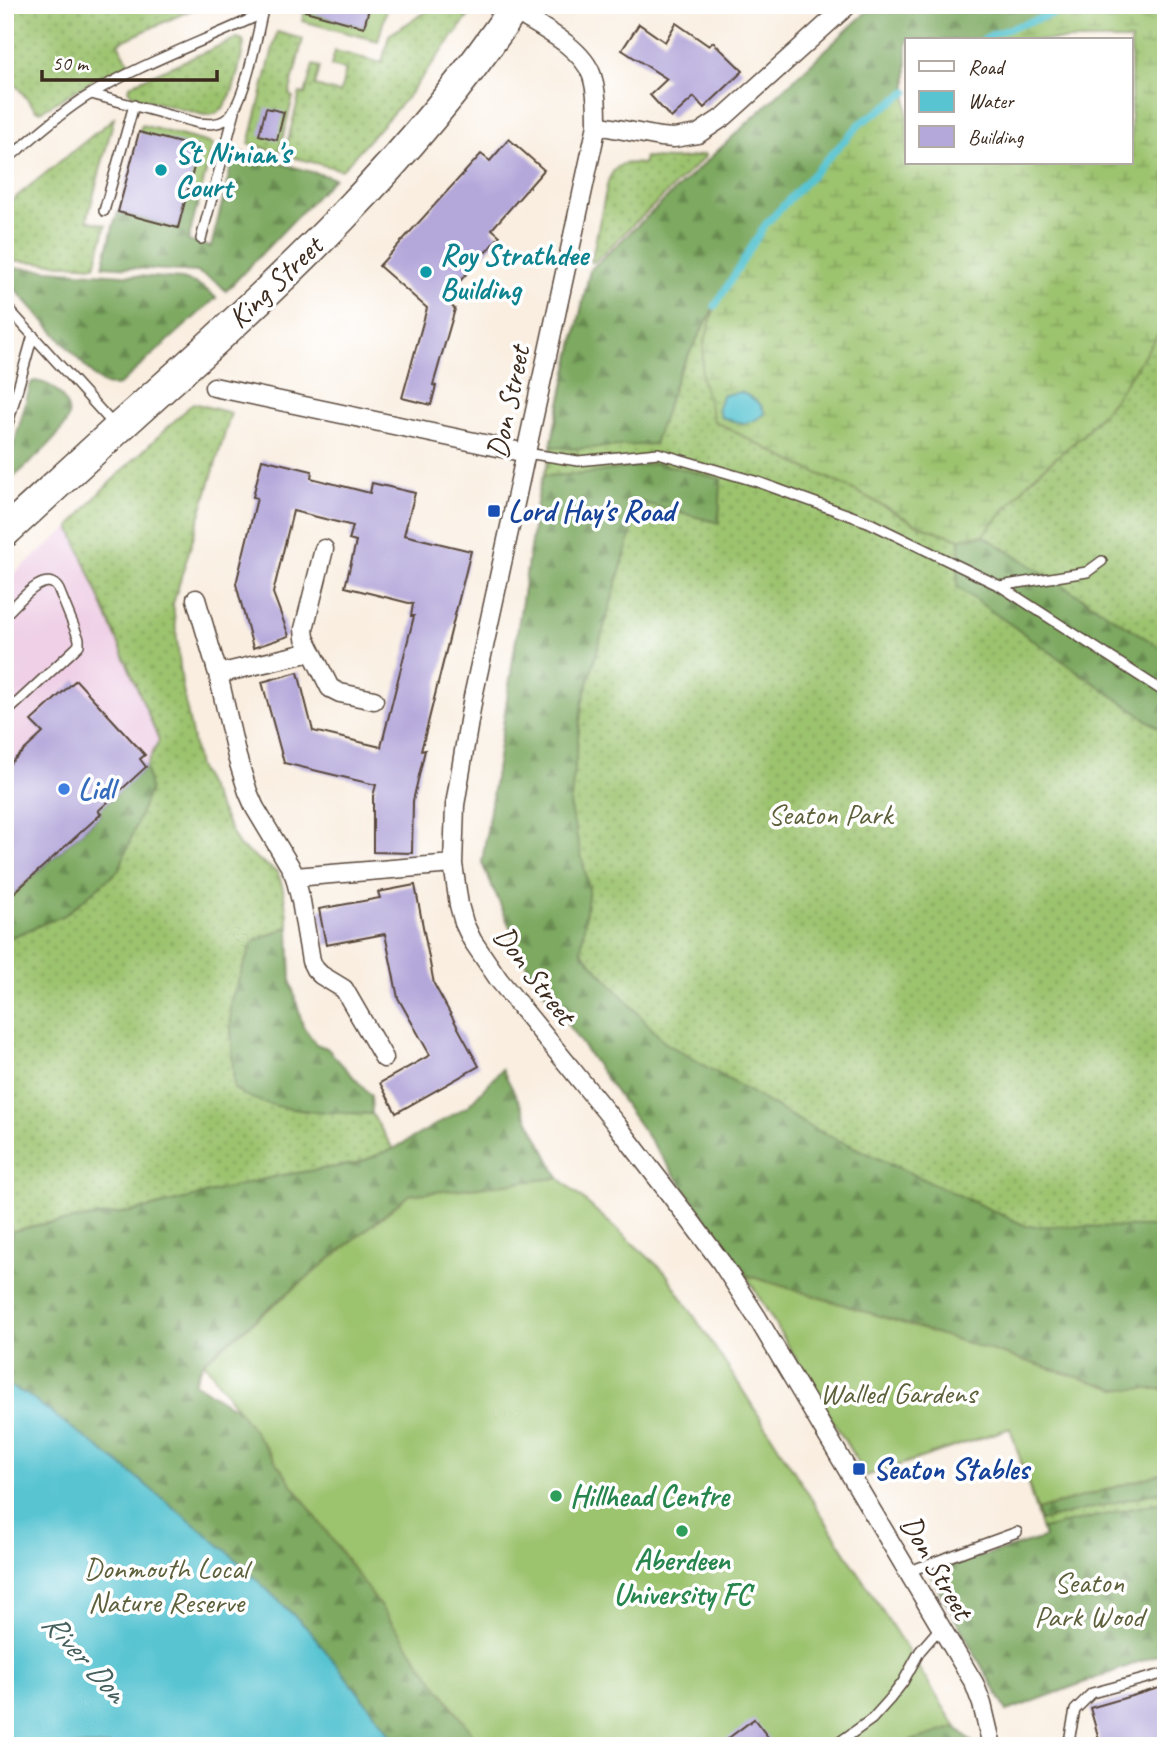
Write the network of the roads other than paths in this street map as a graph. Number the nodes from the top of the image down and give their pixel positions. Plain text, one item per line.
1 (848, 5) edge
2 (264, 6) edge
3 (514, 7) edge
4 (91, 94) junction
5 (134, 105) junction
6 (236, 106) junction
7 (597, 125) junction
8 (5, 161) edge
9 (104, 211) dead end
10 (201, 239) dead end
11 (5, 304) edge
12 (33, 335) junction
13 (214, 387) dead end
14 (118, 429) junction
15 (5, 434) edge
16 (526, 453) junction
17 (5, 532) edge
18 (324, 549) dead end
19 (1102, 561) dead end
20 (1000, 586) junction
21 (196, 599) dead end
22 (5, 615) edge
23 (311, 652) junction
24 (218, 674) junction
25 (1166, 693) edge
26 (374, 700) dead end
27 (5, 714) edge
28 (453, 864) junction
29 (295, 877) junction
30 (384, 1058) dead end
31 (1017, 1532) dead end
32 (906, 1572) junction
33 (940, 1628) junction
34 (1166, 1673) edge
35 (834, 1746) edge
36 (992, 1746) edge
37 (1068, 1746) edge

1 - 7 street
2 - 4 lane
2 - 6 lane
3 - 7 street, Don Street
3 - 14 main road, King Street
4 - 5 lane
4 - 8 lane
5 - 6 lane
5 - 9 lane
6 - 10 lane
7 - 16 street, Don Street
11 - 12 lane
12 - 14 lane
12 - 15 lane
13 - 16 street
14 - 17 main road, King Street
16 - 20 lane
16 - 28 street, Don Street
18 - 23 street
19 - 20 lane
20 - 25 lane
21 - 24 street
22 - 27 lane
23 - 24 street
23 - 26 street
24 - 29 street
28 - 29 street
28 - 32 street, Don Street
29 - 30 street
31 - 32 lane
32 - 33 street, Don Street
33 - 35 lane
33 - 36 street, Don Street
34 - 37 lane

